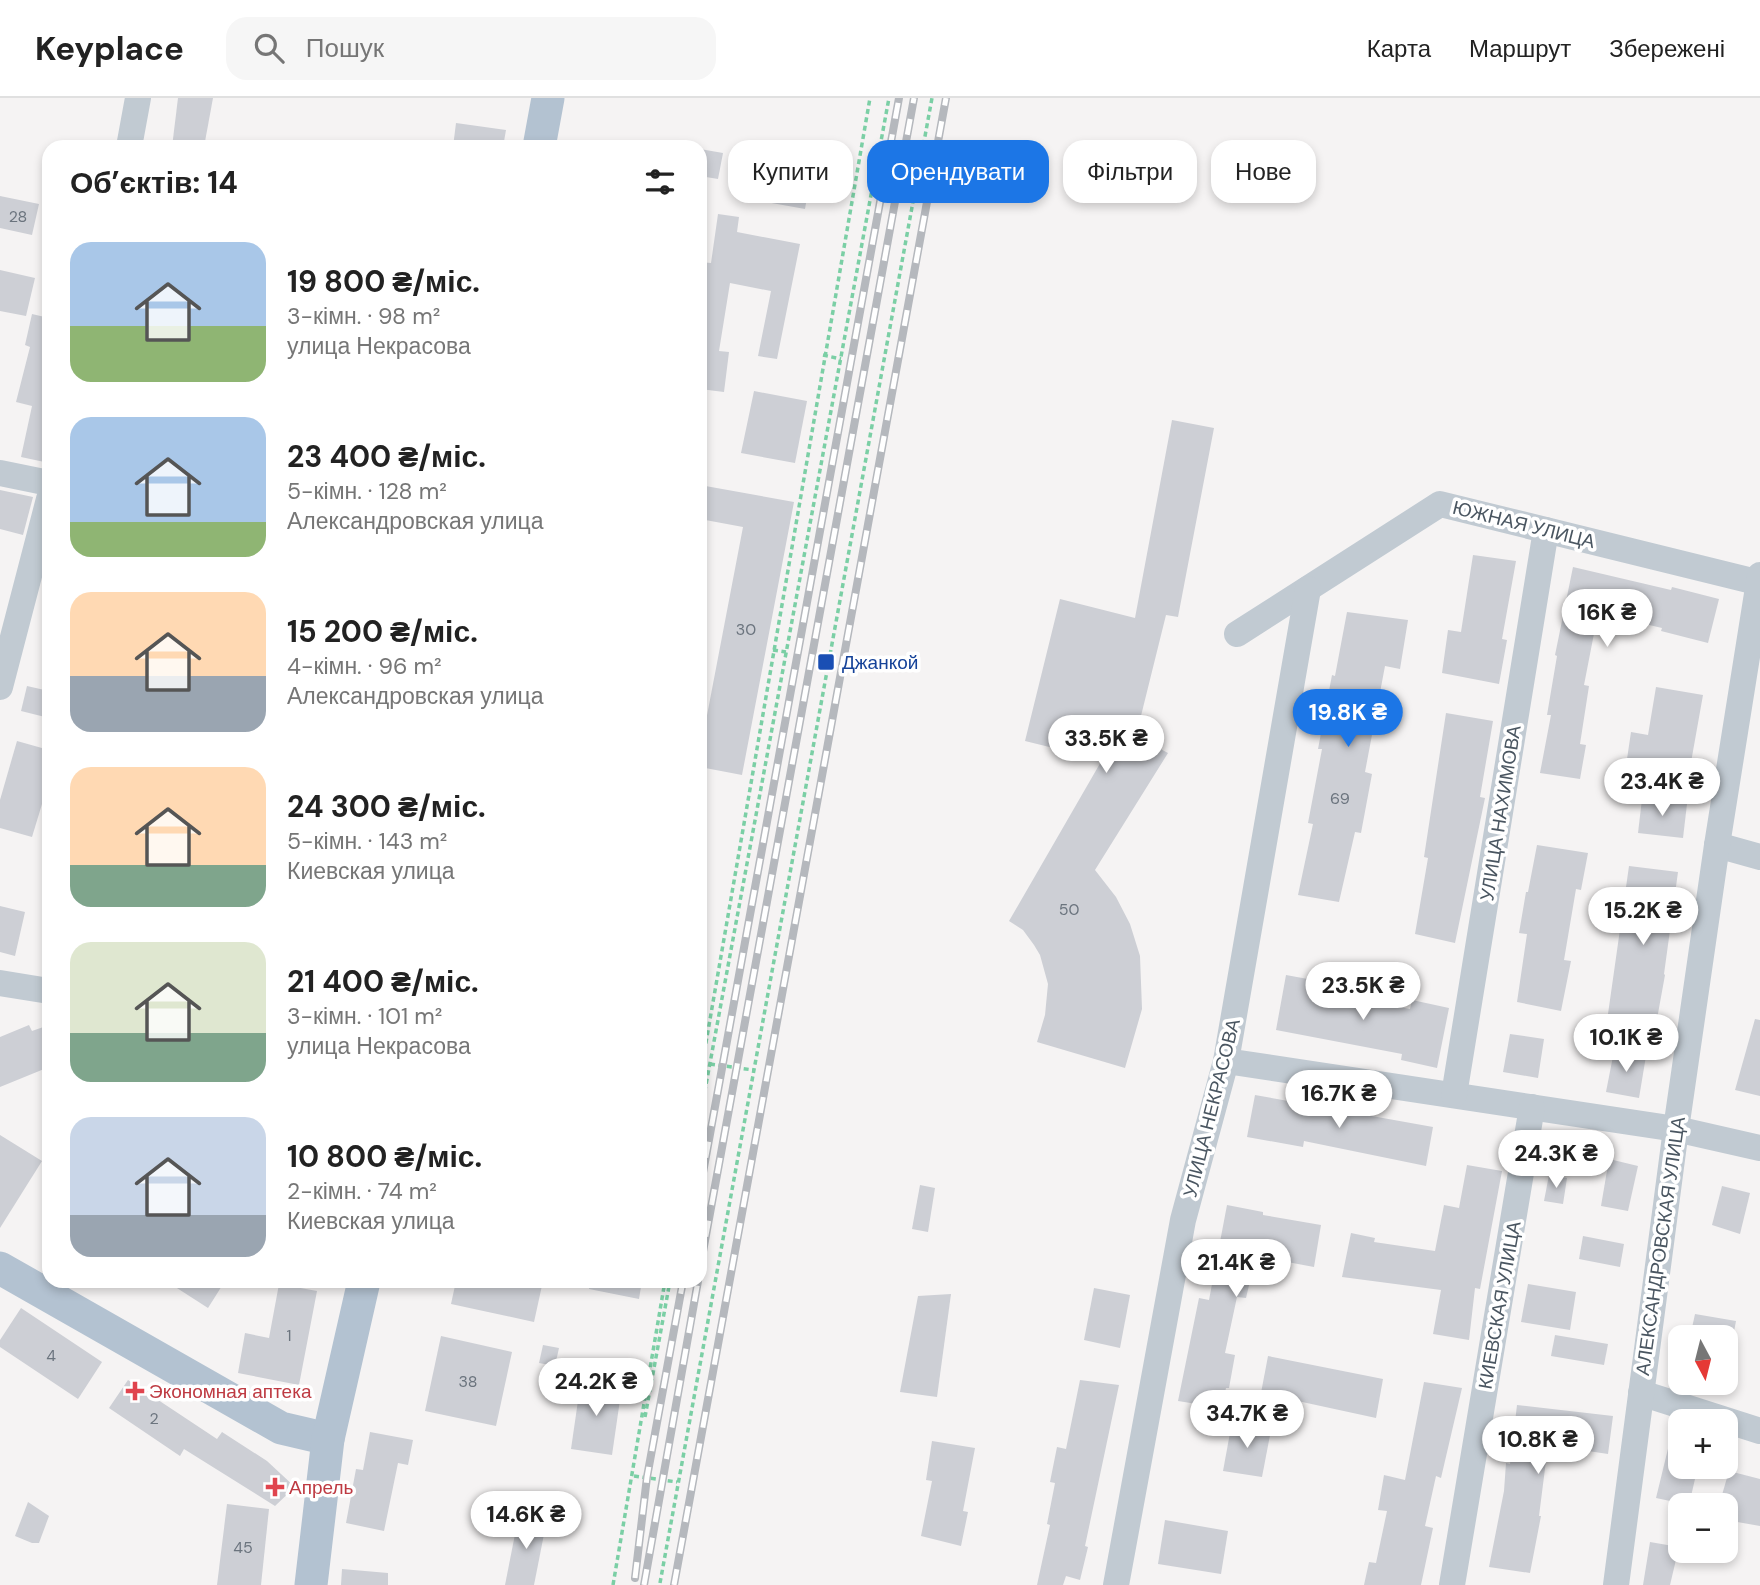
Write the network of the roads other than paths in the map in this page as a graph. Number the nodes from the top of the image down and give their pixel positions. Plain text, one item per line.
1 (138, 98) edge
2 (548, 98) edge
3 (130, 140) edge
4 (540, 140) edge
5 (0, 473) edge
6 (42, 482) edge
7 (42, 526) edge
8 (1546, 530) junction
9 (1759, 580) edge
10 (1308, 589) junction
11 (1237, 635) dead end
12 (0, 687) edge
13 (1717, 845) junction
14 (1760, 857) edge
15 (0, 984) edge
16 (42, 990) edge
17 (1227, 1061) junction
18 (1454, 1096) junction
19 (1532, 1107) junction
20 (1676, 1129) junction
21 (1760, 1148) edge
22 (0, 1268) edge
23 (362, 1288) edge
24 (1641, 1393) junction
25 (1760, 1431) edge
26 (328, 1439) junction
27 (311, 1585) edge
28 (1116, 1585) edge
29 (1452, 1585) edge
30 (1616, 1585) edge

1 - 3 street
2 - 4 main road
5 - 6 street
7 - 12 street
8 - 9 street, ЮЖНАЯ УЛИЦА
8 - 10 street, ЮЖНАЯ УЛИЦА
8 - 18 street, УЛИЦА НАХИМОВА
9 - 13 street, АЛЕКСАНДРОВСКАЯ УЛИЦА
10 - 11 street, ЮЖНАЯ УЛИЦА
10 - 17 street, УЛИЦА НЕКРАСОВА
13 - 14 street
13 - 20 street, АЛЕКСАНДРОВСКАЯ УЛИЦА
15 - 16 street
17 - 18 street
17 - 28 street, УЛИЦА НЕКРАСОВА
18 - 19 street
19 - 20 street
19 - 29 street, КИЕВСКАЯ УЛИЦА
20 - 21 street
20 - 24 street, АЛЕКСАНДРОВСКАЯ УЛИЦА
22 - 26 main road
23 - 26 main road
24 - 25 street
24 - 30 street, АЛЕКСАНДРОВСКАЯ УЛИЦА
26 - 27 main road

